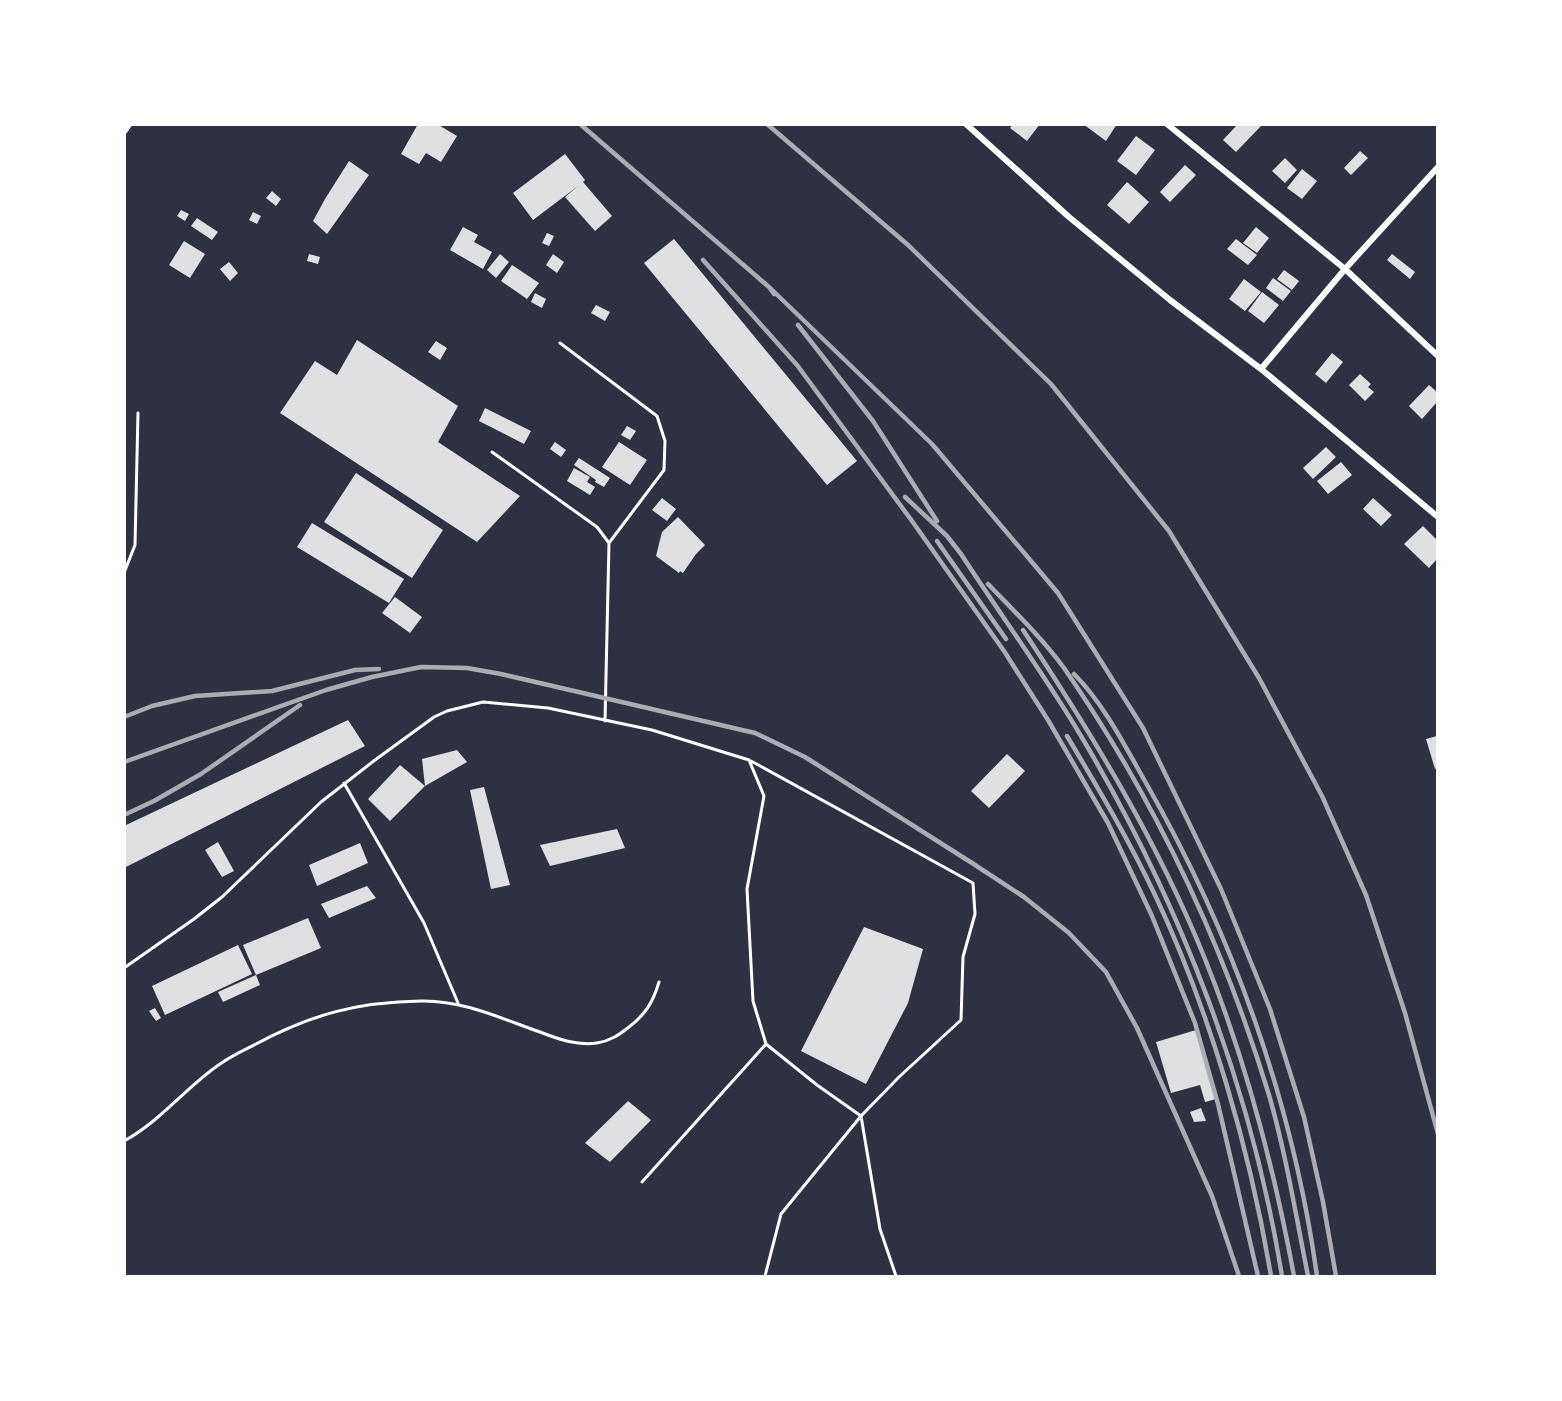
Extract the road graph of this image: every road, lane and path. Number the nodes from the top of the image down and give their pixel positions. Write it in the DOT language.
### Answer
graph roads {
  1 [pos="128,124"];
  2 [pos="966,124"];
  3 [pos="1167,124"];
  4 [pos="124,130"];
  5 [pos="1437,167"];
  6 [pos="1345,269"];
  7 [pos="560,343"];
  8 [pos="1437,354"];
  9 [pos="1261,369"];
  10 [pos="138,412"];
  11 [pos="492,452"];
  12 [pos="1437,517"];
  13 [pos="609,543"];
  14 [pos="124,573"];
  15 [pos="605,721"];
  16 [pos="749,760"];
  17 [pos="344,783"];
  18 [pos="124,968"];
  19 [pos="659,982"];
  20 [pos="458,1004"];
  21 [pos="765,1044"];
  22 [pos="861,1116"];
  23 [pos="124,1142"];
  24 [pos="642,1182"];
  25 [pos="765,1276"];
  26 [pos="897,1276"];
  1 -- 4 [label="street"];
  2 -- 9 [label="street"];
  3 -- 6 [label="street"];
  5 -- 6 [label="street"];
  6 -- 8 [label="street"];
  6 -- 9 [label="street"];
  7 -- 13 [label="lane"];
  9 -- 12 [label="street"];
  10 -- 14 [label="lane"];
  11 -- 13 [label="lane"];
  13 -- 15 [label="lane"];
  15 -- 16 [label="lane"];
  15 -- 17 [label="lane"];
  16 -- 21 [label="lane"];
  16 -- 22 [label="lane"];
  17 -- 18 [label="lane"];
  17 -- 20 [label="lane"];
  19 -- 20 [label="lane"];
  20 -- 23 [label="lane"];
  21 -- 22 [label="lane"];
  21 -- 24 [label="lane"];
  22 -- 25 [label="lane"];
  22 -- 26 [label="lane"];
}
